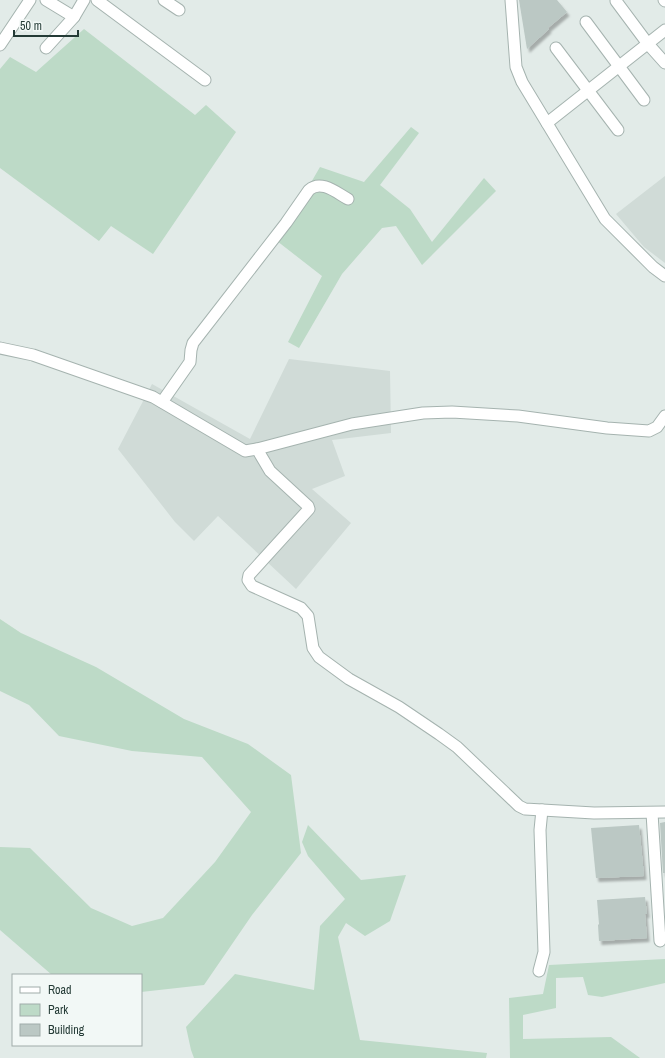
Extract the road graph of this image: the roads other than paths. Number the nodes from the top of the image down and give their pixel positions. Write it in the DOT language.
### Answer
graph roads {
  1 [pos="30,0"];
  2 [pos="46,0"];
  3 [pos="84,0"];
  4 [pos="97,0"];
  5 [pos="164,0"];
  6 [pos="511,0"];
  7 [pos="616,1"];
  8 [pos="179,10"];
  9 [pos="74,17"];
  10 [pos="586,22"];
  11 [pos="665,30"];
  12 [pos="648,44"];
  13 [pos="0,45"];
  14 [pos="46,48"];
  15 [pos="556,48"];
  16 [pos="665,63"];
  17 [pos="620,66"];
  18 [pos="205,80"];
  19 [pos="589,90"];
  20 [pos="644,100"];
  21 [pos="547,123"];
  22 [pos="618,130"];
  23 [pos="348,199"];
  24 [pos="665,276"];
  25 [pos="0,348"];
  26 [pos="162,402"];
  27 [pos="665,416"];
  28 [pos="257,449"];
  29 [pos="542,810"];
  30 [pos="665,812"];
  31 [pos="652,813"];
  32 [pos="660,872"];
  33 [pos="661,892"];
  34 [pos="660,941"];
  35 [pos="539,971"];
  1 -- 13 [label="street"];
  2 -- 9 [label="street"];
  3 -- 9 [label="street"];
  4 -- 18 [label="street"];
  5 -- 8 [label="street"];
  6 -- 21 [label="street"];
  7 -- 12 [label="street"];
  9 -- 14 [label="street"];
  10 -- 17 [label="street"];
  11 -- 12 [label="street"];
  12 -- 16 [label="street"];
  12 -- 17 [label="street"];
  15 -- 19 [label="street"];
  17 -- 19 [label="street"];
  17 -- 20 [label="street"];
  19 -- 21 [label="street"];
  19 -- 22 [label="street"];
  21 -- 24 [label="street"];
  23 -- 26 [label="street"];
  25 -- 26 [label="street"];
  26 -- 28 [label="street"];
  27 -- 28 [label="street"];
  28 -- 29 [label="street"];
  29 -- 31 [label="street"];
  29 -- 35 [label="street"];
  30 -- 31 [label="street"];
  31 -- 32 [label="street"];
  32 -- 33 [label="street"];
  33 -- 34 [label="street"];
}
